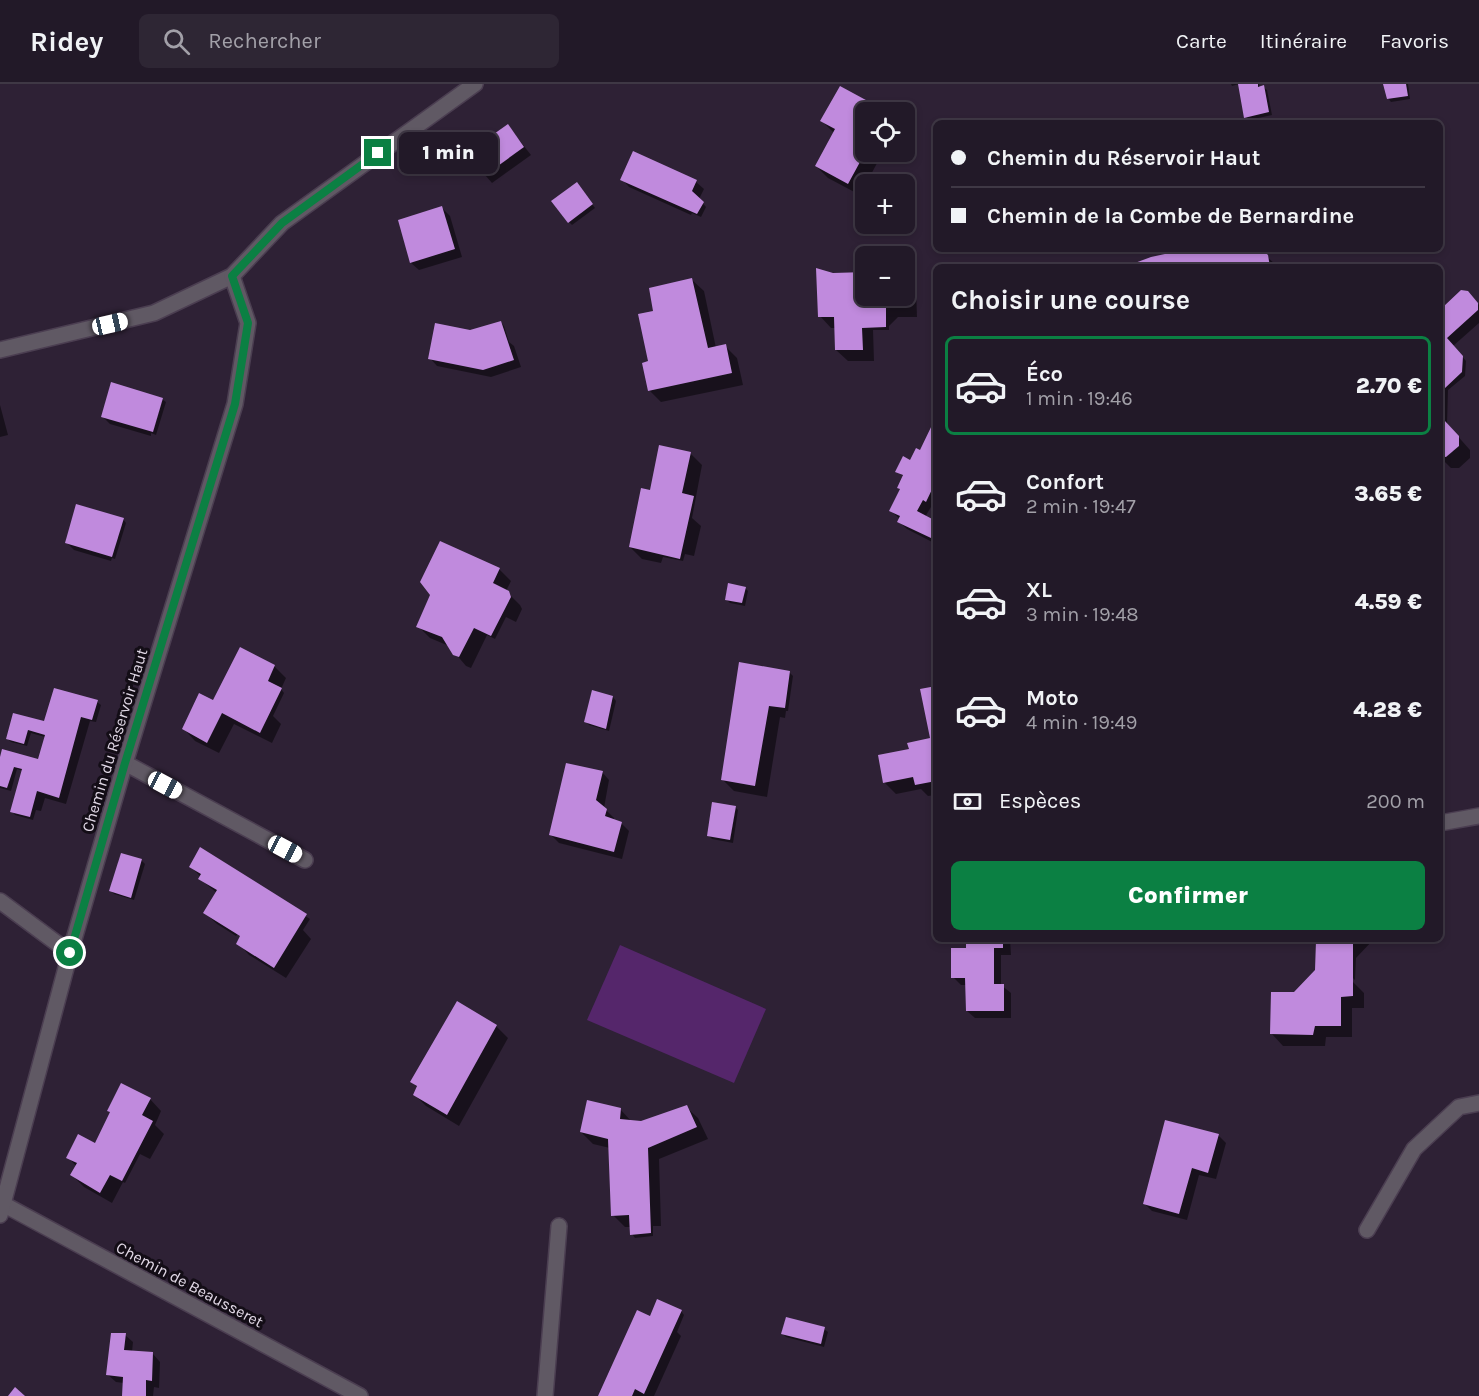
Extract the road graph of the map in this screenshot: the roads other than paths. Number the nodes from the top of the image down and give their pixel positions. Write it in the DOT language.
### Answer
graph roads {
  1 [pos="475,84"];
  2 [pos="232,276"];
  3 [pos="0,350"];
  4 [pos="125,763"];
  5 [pos="1479,816"];
  6 [pos="1443,822"];
  7 [pos="305,860"];
  8 [pos="0,901"];
  9 [pos="70,953"];
  10 [pos="1479,1103"];
  11 [pos="2,1210"];
  12 [pos="559,1226"];
  13 [pos="1367,1230"];
  14 [pos="360,1396"];
  15 [pos="545,1396"];
  1 -- 2 [label="street"];
  2 -- 3 [label="street"];
  2 -- 4 [label="street, Chemin du Réservoir Haut"];
  4 -- 7 [label="street"];
  4 -- 9 [label="street, Chemin du Réservoir Haut"];
  5 -- 6 [label="street"];
  8 -- 9 [label="street"];
  9 -- 11 [label="street, Chemin du Réservoir Haut"];
  10 -- 13 [label="street"];
  11 -- 14 [label="street, Chemin de Beausseret"];
  12 -- 15 [label="street"];
}
